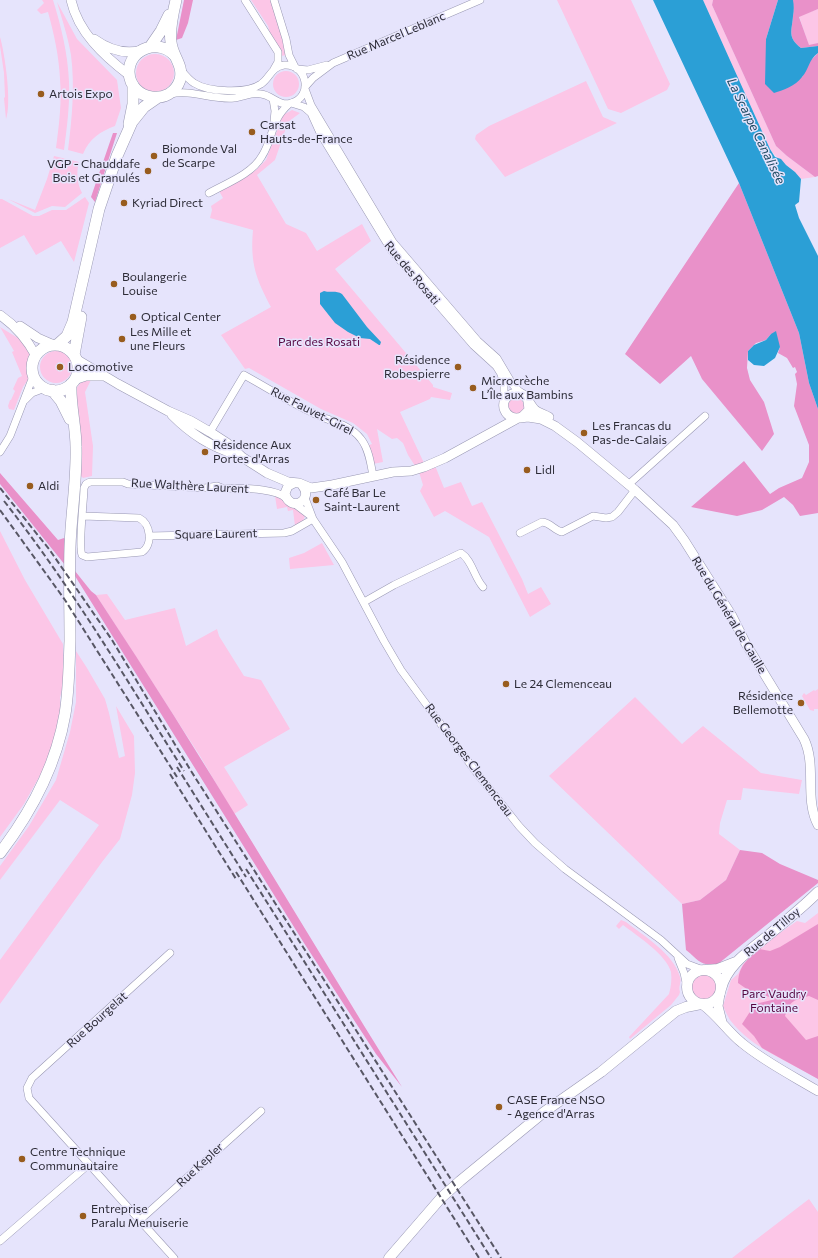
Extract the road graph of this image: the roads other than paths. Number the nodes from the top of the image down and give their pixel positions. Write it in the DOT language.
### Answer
graph roads {
  1 [pos="71,0"];
  2 [pos="245,0"];
  3 [pos="274,0"];
  4 [pos="480,0"];
  5 [pos="176,1"];
  6 [pos="86,33"];
  7 [pos="146,48"];
  8 [pos="175,56"];
  9 [pos="333,63"];
  10 [pos="296,68"];
  11 [pos="274,69"];
  12 [pos="181,70"];
  13 [pos="268,78"];
  14 [pos="131,80"];
  15 [pos="305,88"];
  16 [pos="161,97"];
  17 [pos="272,98"];
  18 [pos="290,104"];
  19 [pos="273,124"];
  20 [pos="128,130"];
  21 [pos="209,193"];
  22 [pos="84,278"];
  23 [pos="0,315"];
  24 [pos="9,321"];
  25 [pos="56,345"];
  26 [pos="36,356"];
  27 [pos="75,357"];
  28 [pos="34,374"];
  29 [pos="103,376"];
  30 [pos="72,382"];
  31 [pos="49,389"];
  32 [pos="525,397"];
  33 [pos="22,405"];
  34 [pos="504,405"];
  35 [pos="168,411"];
  36 [pos="705,416"];
  37 [pos="519,418"];
  38 [pos="75,431"];
  39 [pos="210,432"];
  40 [pos="490,433"];
  41 [pos="577,442"];
  42 [pos="0,452"];
  43 [pos="242,457"];
  44 [pos="267,473"];
  45 [pos="374,476"];
  46 [pos="298,484"];
  47 [pos="314,488"];
  48 [pos="632,488"];
  49 [pos="286,496"];
  50 [pos="305,497"];
  51 [pos="295,504"];
  52 [pos="83,516"];
  53 [pos="313,519"];
  54 [pos="520,533"];
  55 [pos="149,536"];
  56 [pos="483,587"];
  57 [pos="364,602"];
  58 [pos="818,825"];
  59 [pos="0,853"];
  60 [pos="818,892"];
  61 [pos="818,896"];
  62 [pos="806,903"];
  63 [pos="170,953"];
  64 [pos="677,956"];
  65 [pos="738,961"];
  66 [pos="704,970"];
  67 [pos="687,988"];
  68 [pos="721,992"];
  69 [pos="702,1005"];
  70 [pos="676,1011"];
  71 [pos="722,1024"];
  72 [pos="818,1091"];
  73 [pos="261,1111"];
  74 [pos="89,1164"];
  75 [pos="140,1220"];
  76 [pos="0,1241"];
  77 [pos="174,1258"];
  78 [pos="389,1258"];
  1 -- 6 [label="street"];
  2 -- 11 [label="street"];
  3 -- 10 [label="street"];
  4 -- 9 [label="street, Rue Marcel Leblanc"];
  5 -- 7 [label="main road"];
  5 -- 8 [label="main road"];
  6 -- 7 [label="street"];
  6 -- 14 [label="street"];
  7 -- 8 [label="main road"];
  7 -- 14 [label="main road"];
  8 -- 12 [label="main road"];
  9 -- 10 [label="street, Rue Marcel Leblanc"];
  9 -- 15 [label="street, Rue Marcel Leblanc"];
  10 -- 11 [label="street"];
  10 -- 15 [label="street"];
  11 -- 13 [label="street"];
  12 -- 13 [label="street"];
  12 -- 16 [label="main road"];
  13 -- 17 [label="street"];
  14 -- 16 [label="main road"];
  14 -- 20 [label="main road"];
  15 -- 18 [label="street"];
  15 -- 32 [label="street, Rue des Rosati"];
  16 -- 17 [label="street"];
  16 -- 20 [label="main road"];
  17 -- 18 [label="street"];
  17 -- 19 [label="street"];
  18 -- 19 [label="street"];
  18 -- 34 [label="street, Rue des Rosati"];
  19 -- 21 [label="street"];
  20 -- 22 [label="main road"];
  22 -- 25 [label="main road"];
  22 -- 27 [label="main road"];
  23 -- 24 [label="street"];
  24 -- 25 [label="street"];
  24 -- 26 [label="street"];
  25 -- 26 [label="main road"];
  25 -- 27 [label="main road"];
  26 -- 28 [label="main road"];
  27 -- 29 [label="street"];
  27 -- 30 [label="main road"];
  28 -- 31 [label="main road"];
  28 -- 33 [label="street"];
  29 -- 30 [label="street"];
  29 -- 35 [label="street"];
  30 -- 31 [label="main road"];
  30 -- 38 [label="main road"];
  31 -- 33 [label="street"];
  31 -- 38 [label="main road"];
  32 -- 34 [label="street"];
  32 -- 37 [label="street"];
  32 -- 41 [label="street, Rue du Général de Gaulle"];
  33 -- 42 [label="street"];
  34 -- 37 [label="street"];
  34 -- 40 [label="street"];
  35 -- 39 [label="street"];
  35 -- 43 [label="street"];
  36 -- 48 [label="street"];
  37 -- 40 [label="street"];
  37 -- 41 [label="street, Rue du Général de Gaulle"];
  38 -- 59 [label="main road"];
  39 -- 43 [label="street"];
  39 -- 45 [label="street, Rue Fauvet-Girel"];
  40 -- 45 [label="street"];
  41 -- 48 [label="street, Rue du Général de Gaulle"];
  43 -- 44 [label="street"];
  44 -- 46 [label="street"];
  44 -- 49 [label="street"];
  45 -- 47 [label="street"];
  46 -- 47 [label="street"];
  46 -- 49 [label="street"];
  46 -- 50 [label="street"];
  47 -- 50 [label="street"];
  48 -- 54 [label="street"];
  48 -- 58 [label="street, Rue du Général de Gaulle"];
  49 -- 51 [label="street"];
  49 -- 52 [label="street, Rue Walthère Laurent"];
  50 -- 51 [label="street"];
  50 -- 53 [label="street"];
  51 -- 53 [label="street"];
  52 -- 55 [label="street"];
  52 -- 55 [label="street"];
  53 -- 55 [label="street, Square Laurent"];
  53 -- 57 [label="street, Rue Georges Clemenceau"];
  56 -- 57 [label="street"];
  57 -- 64 [label="street, Rue Georges Clemenceau"];
  60 -- 62 [label="main road, Rue de Tilloy"];
  61 -- 62 [label="main road, Rue de Tilloy"];
  62 -- 65 [label="main road, Rue de Tilloy"];
  63 -- 74 [label="street, Rue Bourgelat"];
  64 -- 66 [label="street"];
  64 -- 67 [label="street"];
  65 -- 66 [label="main road, Rue de Tilloy"];
  65 -- 68 [label="main road, Rue de Tilloy"];
  66 -- 67 [label="main road"];
  66 -- 68 [label="main road"];
  67 -- 69 [label="main road"];
  67 -- 70 [label="main road"];
  68 -- 69 [label="main road"];
  68 -- 71 [label="street"];
  69 -- 70 [label="main road"];
  69 -- 71 [label="street"];
  70 -- 78 [label="main road"];
  71 -- 72 [label="street"];
  73 -- 75 [label="street, Rue Kepler"];
  74 -- 75 [label="street"];
  74 -- 76 [label="street"];
  75 -- 77 [label="street"];
}
